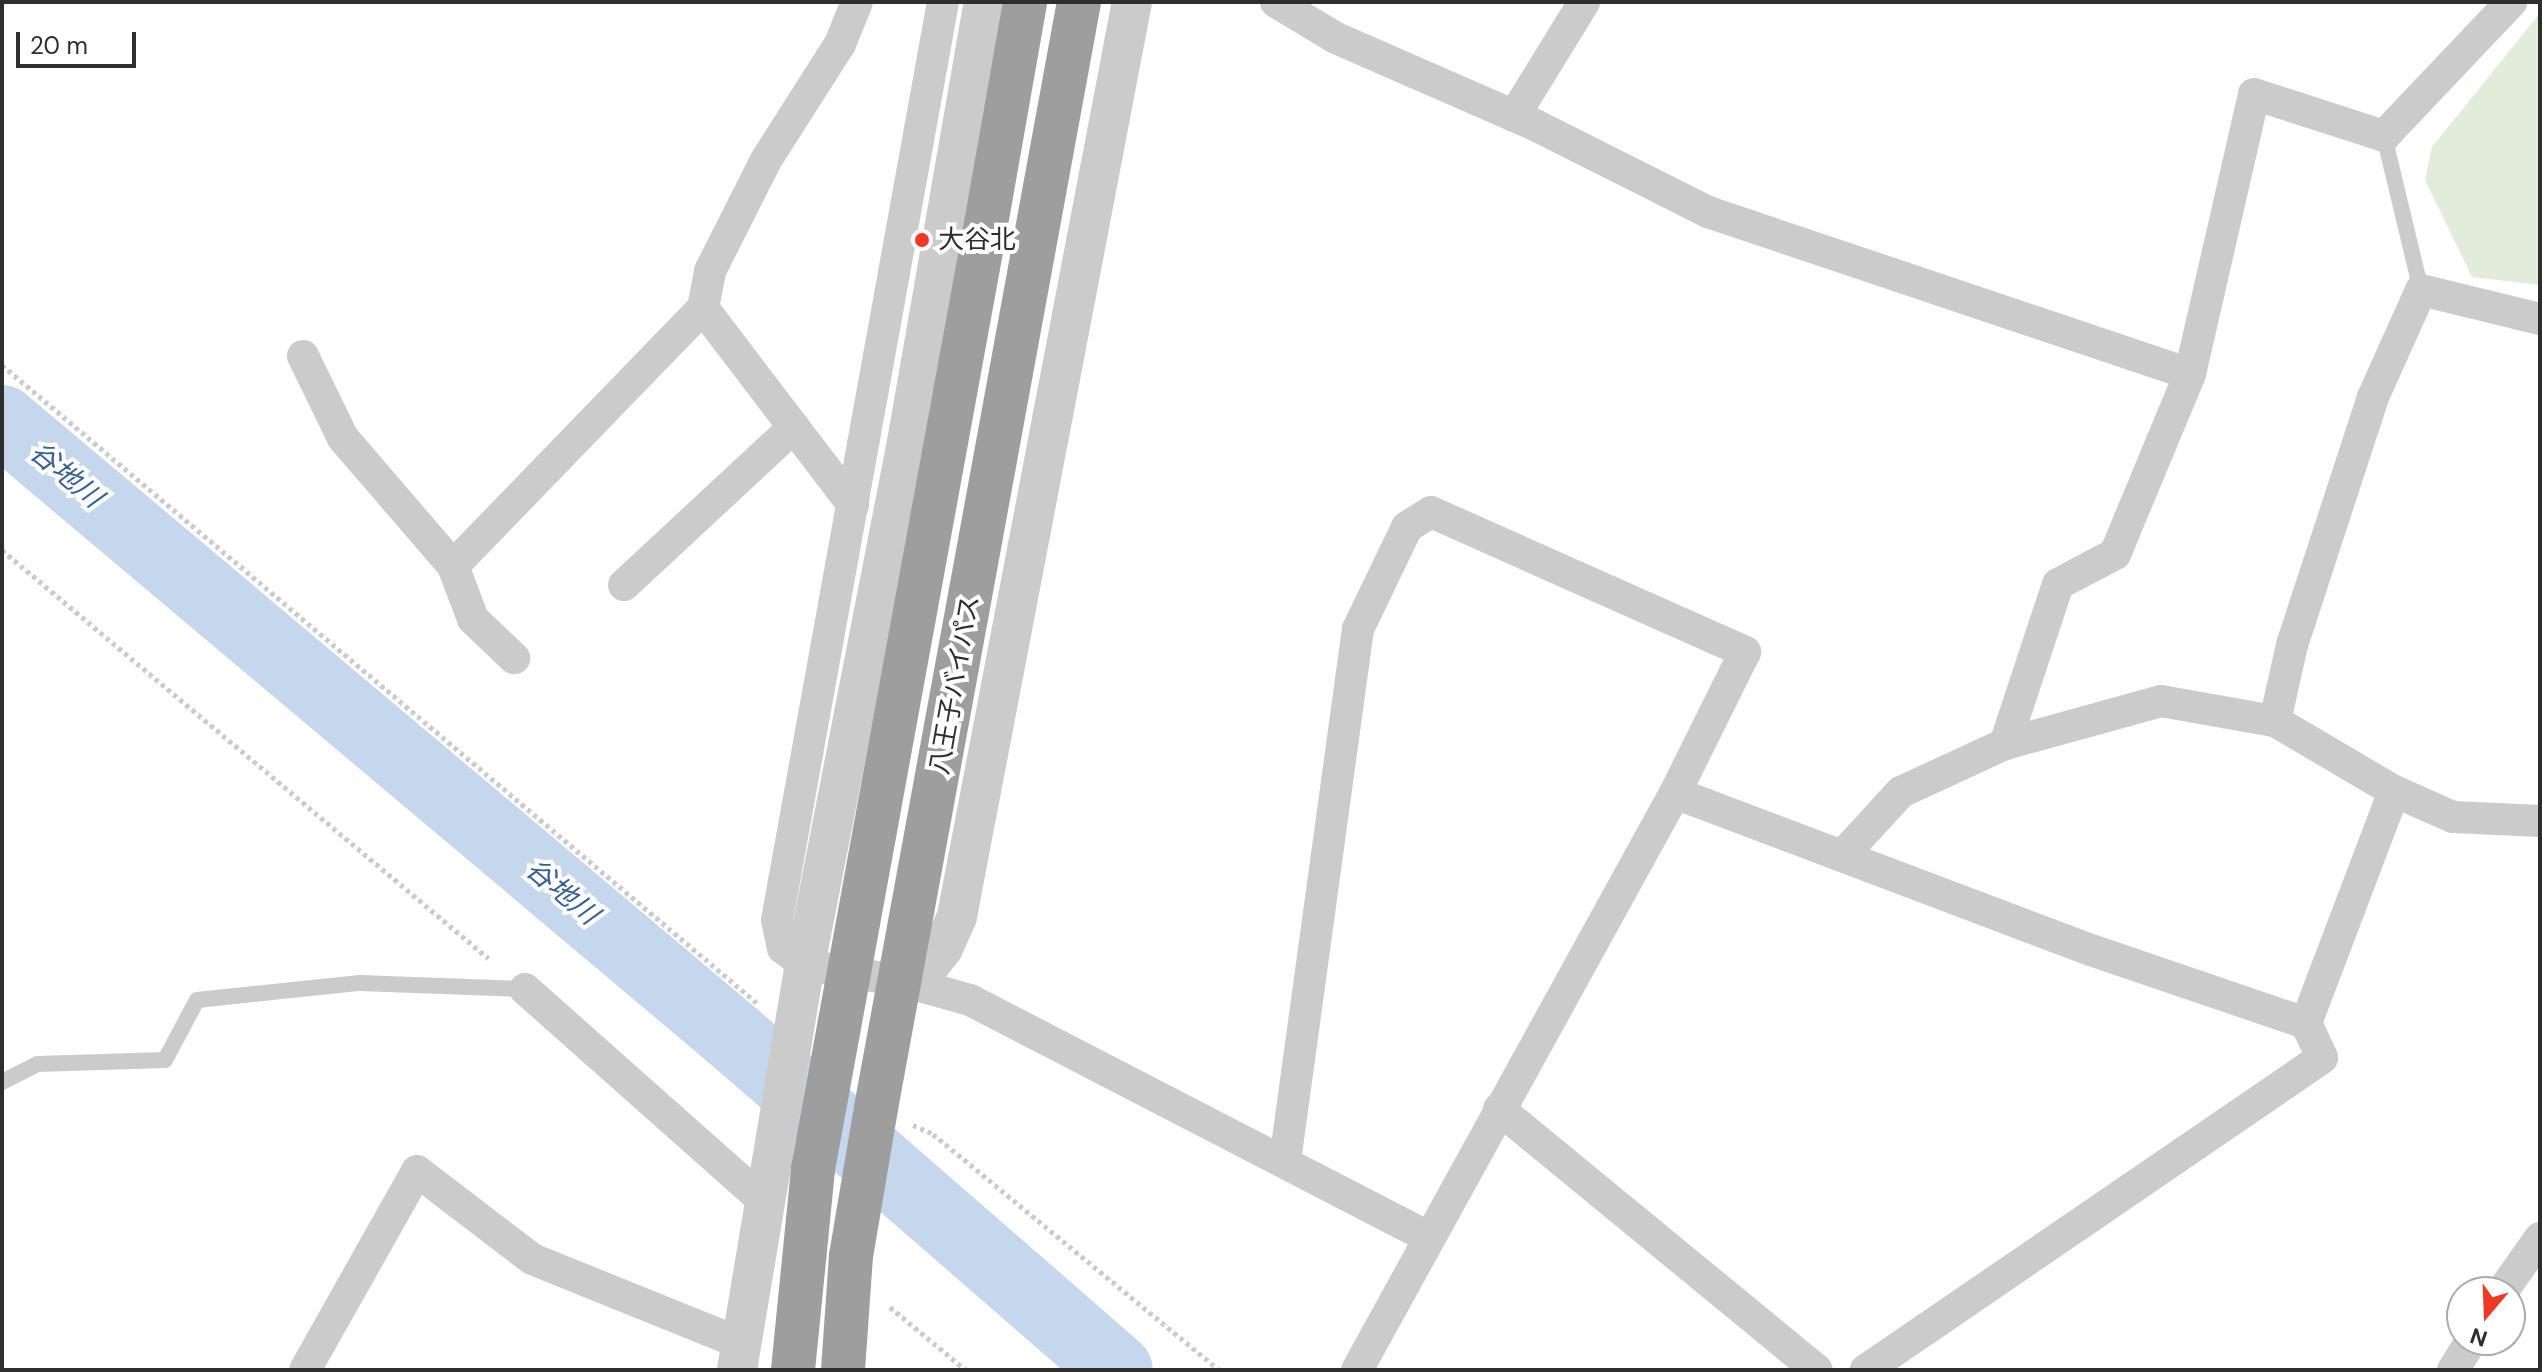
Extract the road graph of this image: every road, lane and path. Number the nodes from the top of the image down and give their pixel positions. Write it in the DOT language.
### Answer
graph roads {
  1 [pos="857,2"];
  2 [pos="943,2"];
  3 [pos="984,2"];
  4 [pos="1025,2"];
  5 [pos="1079,2"];
  6 [pos="1132,2"];
  7 [pos="1276,2"];
  8 [pos="1584,2"];
  9 [pos="2511,2"];
  10 [pos="1514,116"];
  11 [pos="2384,136"];
  12 [pos="2421,290"];
  13 [pos="703,308"];
  14 [pos="2540,319"];
  15 [pos="303,356"];
  16 [pos="2,365"];
  17 [pos="2190,374"];
  18 [pos="794,427"];
  19 [pos="853,505"];
  20 [pos="2,550"];
  21 [pos="453,566"];
  22 [pos="624,585"];
  23 [pos="514,658"];
  24 [pos="2275,721"];
  25 [pos="2005,744"];
  26 [pos="2394,791"];
  27 [pos="1675,793"];
  28 [pos="2540,821"];
  29 [pos="1843,855"];
  30 [pos="805,965"];
  31 [pos="902,981"];
  32 [pos="525,989"];
  33 [pos="2306,1023"];
  34 [pos="794,1028"];
  35 [pos="2,1082"];
  36 [pos="876,1108"];
  37 [pos="1499,1109"];
  38 [pos="1285,1161"];
  39 [pos="766,1195"];
  40 [pos="1426,1236"];
  41 [pos="2540,1238"];
  42 [pos="850,1267"];
  43 [pos="2513,1276"];
  44 [pos="843,1325"];
  45 [pos="740,1357"];
  46 [pos="305,1370"];
  47 [pos="793,1370"];
  48 [pos="818,1370"];
  49 [pos="843,1370"];
  50 [pos="966,1370"];
  51 [pos="1219,1370"];
  52 [pos="1357,1370"];
  53 [pos="1817,1370"];
  54 [pos="1866,1370"];
  1 -- 13 [label="street"];
  2 -- 19 [label="street"];
  3 -- 30 [label="street"];
  4 -- 47 [label="highway, 八王子バイパス, bridge"];
  5 -- 31 [label="highway, 八王子バイパス"];
  6 -- 31 [label="street"];
  7 -- 10 [label="street"];
  8 -- 10 [label="street"];
  9 -- 11 [label="street"];
  10 -- 17 [label="street"];
  11 -- 12 [label="lane"];
  11 -- 17 [label="street"];
  12 -- 14 [label="street"];
  12 -- 24 [label="street"];
  13 -- 18 [label="street"];
  13 -- 21 [label="street"];
  15 -- 21 [label="street"];
  16 -- 34 [label="path"];
  17 -- 25 [label="street"];
  18 -- 19 [label="street"];
  18 -- 22 [label="street"];
  19 -- 30 [label="street"];
  20 -- 32 [label="path"];
  21 -- 23 [label="street"];
  24 -- 25 [label="street"];
  24 -- 26 [label="street"];
  25 -- 29 [label="street"];
  26 -- 28 [label="street"];
  26 -- 33 [label="street"];
  27 -- 29 [label="street"];
  27 -- 37 [label="street"];
  27 -- 38 [label="street"];
  29 -- 33 [label="street"];
  30 -- 31 [label="street"];
  30 -- 34 [label="street"];
  31 -- 36 [label="highway, 八王子バイパス"];
  31 -- 38 [label="street"];
  32 -- 35 [label="lane"];
  32 -- 39 [label="street"];
  33 -- 54 [label="street"];
  34 -- 39 [label="street"];
  36 -- 42 [label="highway, 八王子バイパス"];
  36 -- 51 [label="path"];
  37 -- 40 [label="street"];
  37 -- 53 [label="street"];
  38 -- 40 [label="street"];
  39 -- 45 [label="street"];
  40 -- 52 [label="street"];
  41 -- 43 [label="street"];
  42 -- 44 [label="highway, 八王子バイパス"];
  42 -- 50 [label="path"];
  44 -- 48 [label="street"];
  44 -- 49 [label="highway, 八王子バイパス"];
  45 -- 46 [label="street"];
}
